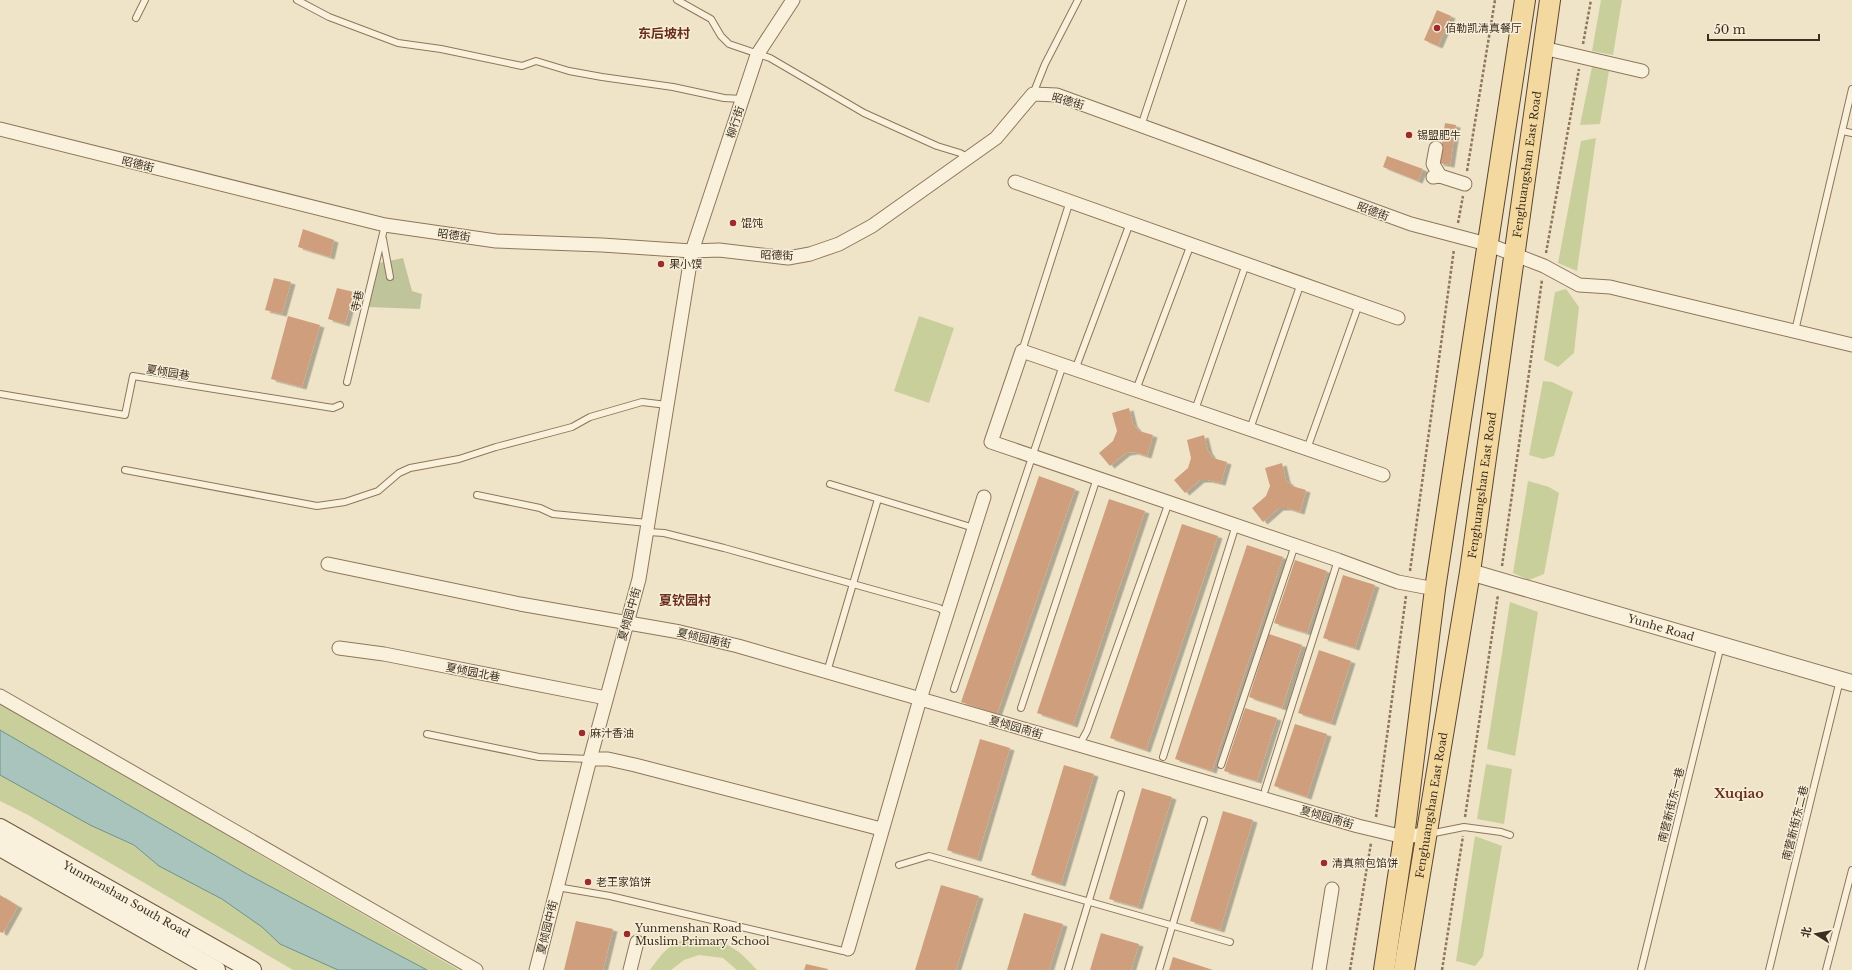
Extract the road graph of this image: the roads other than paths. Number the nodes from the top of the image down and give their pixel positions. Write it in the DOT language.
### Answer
graph roads {
  1 [pos="145,0"];
  2 [pos="297,0"];
  3 [pos="677,0"];
  4 [pos="793,0"];
  5 [pos="1078,0"];
  6 [pos="1183,0"];
  7 [pos="1525,0"];
  8 [pos="1550,0"];
  9 [pos="136,18"];
  10 [pos="1543,48"];
  11 [pos="757,55"];
  12 [pos="1642,71"];
  13 [pos="1852,89"];
  14 [pos="1033,94"];
  15 [pos="742,99"];
  16 [pos="1141,126"];
  17 [pos="0,129"];
  18 [pos="1842,131"];
  19 [pos="1852,133"];
  20 [pos="1436,148"];
  21 [pos="968,158"];
  22 [pos="1015,182"];
  23 [pos="1465,184"];
  24 [pos="1070,201"];
  25 [pos="1130,223"];
  26 [pos="384,231"];
  27 [pos="1191,244"];
  28 [pos="1486,244"];
  29 [pos="692,252"];
  30 [pos="1514,254"];
  31 [pos="1246,264"];
  32 [pos="390,276"];
  33 [pos="1301,283"];
  34 [pos="1359,304"];
  35 [pos="1398,318"];
  36 [pos="1796,331"];
  37 [pos="1852,345"];
  38 [pos="1022,351"];
  39 [pos="1069,368"];
  40 [pos="347,382"];
  41 [pos="1136,390"];
  42 [pos="0,394"];
  43 [pos="340,405"];
  44 [pos="667,406"];
  45 [pos="1195,410"];
  46 [pos="1250,429"];
  47 [pos="1308,449"];
  48 [pos="1032,456"];
  49 [pos="125,470"];
  50 [pos="1383,475"];
  51 [pos="1097,478"];
  52 [pos="830,484"];
  53 [pos="477,494"];
  54 [pos="984,497"];
  55 [pos="878,499"];
  56 [pos="1169,502"];
  57 [pos="1236,525"];
  58 [pos="648,527"];
  59 [pos="974,528"];
  60 [pos="1295,545"];
  61 [pos="1338,560"];
  62 [pos="328,564"];
  63 [pos="1470,572"];
  64 [pos="853,584"];
  65 [pos="1435,588"];
  66 [pos="947,613"];
  67 [pos="626,623"];
  68 [pos="1721,645"];
  69 [pos="339,648"];
  70 [pos="827,672"];
  71 [pos="1846,682"];
  72 [pos="954,688"];
  73 [pos="0,696"];
  74 [pos="606,698"];
  75 [pos="920,699"];
  76 [pos="1021,708"];
  77 [pos="427,734"];
  78 [pos="1082,740"];
  79 [pos="1163,756"];
  80 [pos="590,759"];
  81 [pos="1221,765"];
  82 [pos="1265,790"];
  83 [pos="1121,794"];
  84 [pos="1204,820"];
  85 [pos="0,828"];
  86 [pos="881,829"];
  87 [pos="1426,834"];
  88 [pos="1510,835"];
  89 [pos="1404,837"];
  90 [pos="2,853"];
  91 [pos="899,865"];
  92 [pos="1852,870"];
  93 [pos="557,887"];
  94 [pos="1332,889"];
  95 [pos="1089,902"];
  96 [pos="1172,927"];
  97 [pos="637,942"];
  98 [pos="1230,942"];
  99 [pos="848,949"];
  100 [pos="216,970"];
  101 [pos="252,970"];
  102 [pos="476,970"];
  103 [pos="536,970"];
  104 [pos="630,970"];
  105 [pos="1068,970"];
  106 [pos="1159,970"];
  107 [pos="1319,970"];
  108 [pos="1384,970"];
  109 [pos="1404,970"];
  110 [pos="1641,970"];
  111 [pos="1768,970"];
  112 [pos="1826,970"];
  1 -- 9 [label="lane"];
  2 -- 15 [label="lane"];
  3 -- 11 [label="lane"];
  4 -- 11 [label="street, 柳行街"];
  5 -- 14 [label="lane"];
  6 -- 16 [label="lane"];
  7 -- 28 [label="main road, Fenghuangshan East Road"];
  8 -- 10 [label="main road, Fenghuangshan East Road"];
  10 -- 12 [label="street"];
  10 -- 30 [label="main road, Fenghuangshan East Road"];
  11 -- 15 [label="street, 柳行街"];
  11 -- 21 [label="lane"];
  13 -- 18 [label="lane"];
  14 -- 16 [label="street, 昭德街"];
  14 -- 21 [label="street, 昭德街"];
  15 -- 29 [label="street, 柳行街"];
  16 -- 28 [label="street, 昭德街"];
  17 -- 26 [label="street, 昭德街"];
  18 -- 19 [label="lane"];
  18 -- 36 [label="lane"];
  20 -- 23 [label="street"];
  21 -- 29 [label="street, 昭德街"];
  22 -- 24 [label="street"];
  24 -- 25 [label="street"];
  24 -- 38 [label="lane"];
  25 -- 27 [label="street"];
  25 -- 39 [label="lane"];
  26 -- 29 [label="street, 昭德街"];
  26 -- 32 [label="lane"];
  26 -- 40 [label="lane, 寺巷"];
  27 -- 31 [label="street"];
  27 -- 41 [label="lane"];
  28 -- 30 [label="street, 昭德街"];
  28 -- 65 [label="main road, Fenghuangshan East Road"];
  29 -- 44 [label="street, 夏倾园中街"];
  30 -- 36 [label="street, 昭德街"];
  30 -- 63 [label="main road, Fenghuangshan East Road"];
  31 -- 33 [label="street"];
  31 -- 45 [label="lane"];
  33 -- 34 [label="street"];
  33 -- 46 [label="lane"];
  34 -- 35 [label="street"];
  34 -- 47 [label="lane"];
  36 -- 37 [label="street, 昭德街"];
  38 -- 39 [label="street"];
  38 -- 48 [label="street"];
  39 -- 41 [label="street"];
  39 -- 48 [label="lane"];
  41 -- 45 [label="street"];
  42 -- 43 [label="lane, 夏倾园巷"];
  44 -- 49 [label="lane"];
  44 -- 58 [label="street, 夏倾园中街"];
  45 -- 46 [label="street"];
  46 -- 47 [label="street"];
  47 -- 50 [label="street"];
  48 -- 51 [label="street"];
  48 -- 72 [label="lane"];
  51 -- 56 [label="street"];
  51 -- 76 [label="lane"];
  52 -- 55 [label="lane"];
  53 -- 58 [label="lane"];
  54 -- 59 [label="street"];
  55 -- 59 [label="lane"];
  55 -- 64 [label="lane"];
  56 -- 57 [label="street"];
  56 -- 78 [label="lane"];
  57 -- 60 [label="street"];
  57 -- 79 [label="lane"];
  58 -- 64 [label="lane"];
  58 -- 67 [label="street, 夏倾园中街"];
  59 -- 66 [label="street"];
  60 -- 61 [label="street"];
  60 -- 81 [label="lane"];
  61 -- 65 [label="street"];
  61 -- 82 [label="lane"];
  62 -- 67 [label="street, 夏倾园南街"];
  63 -- 68 [label="street, Yunhe Road"];
  63 -- 87 [label="main road, Fenghuangshan East Road"];
  64 -- 66 [label="lane"];
  64 -- 70 [label="lane"];
  65 -- 89 [label="main road, Fenghuangshan East Road"];
  66 -- 75 [label="street"];
  67 -- 70 [label="street, 夏倾园南街"];
  67 -- 74 [label="street, 夏倾园中街"];
  68 -- 71 [label="street, Yunhe Road"];
  68 -- 110 [label="lane, 南营新街东一巷"];
  69 -- 74 [label="street, 夏倾园北巷"];
  70 -- 75 [label="street, 夏倾园南街"];
  71 -- 111 [label="lane, 南营新街东二巷"];
  73 -- 102 [label="street"];
  74 -- 80 [label="street, 夏倾园中街"];
  75 -- 86 [label="street"];
  75 -- 89 [label="street, 夏倾园南街"];
  77 -- 80 [label="lane"];
  80 -- 86 [label="street"];
  80 -- 93 [label="street, 夏倾园中街"];
  83 -- 95 [label="lane"];
  84 -- 96 [label="lane"];
  85 -- 101 [label="main road, Yunmenshan South Road"];
  86 -- 99 [label="street"];
  87 -- 88 [label="lane"];
  87 -- 89 [label="street"];
  87 -- 109 [label="main road, Fenghuangshan East Road"];
  89 -- 108 [label="main road, Fenghuangshan East Road"];
  90 -- 100 [label="main road, Yunmenshan South Road"];
  91 -- 95 [label="lane"];
  92 -- 112 [label="lane"];
  93 -- 99 [label="lane"];
  93 -- 103 [label="street, 夏倾园中街"];
  94 -- 107 [label="street"];
  95 -- 96 [label="lane"];
  95 -- 105 [label="lane"];
  96 -- 98 [label="lane"];
  96 -- 106 [label="lane"];
  97 -- 104 [label="street"];
}
